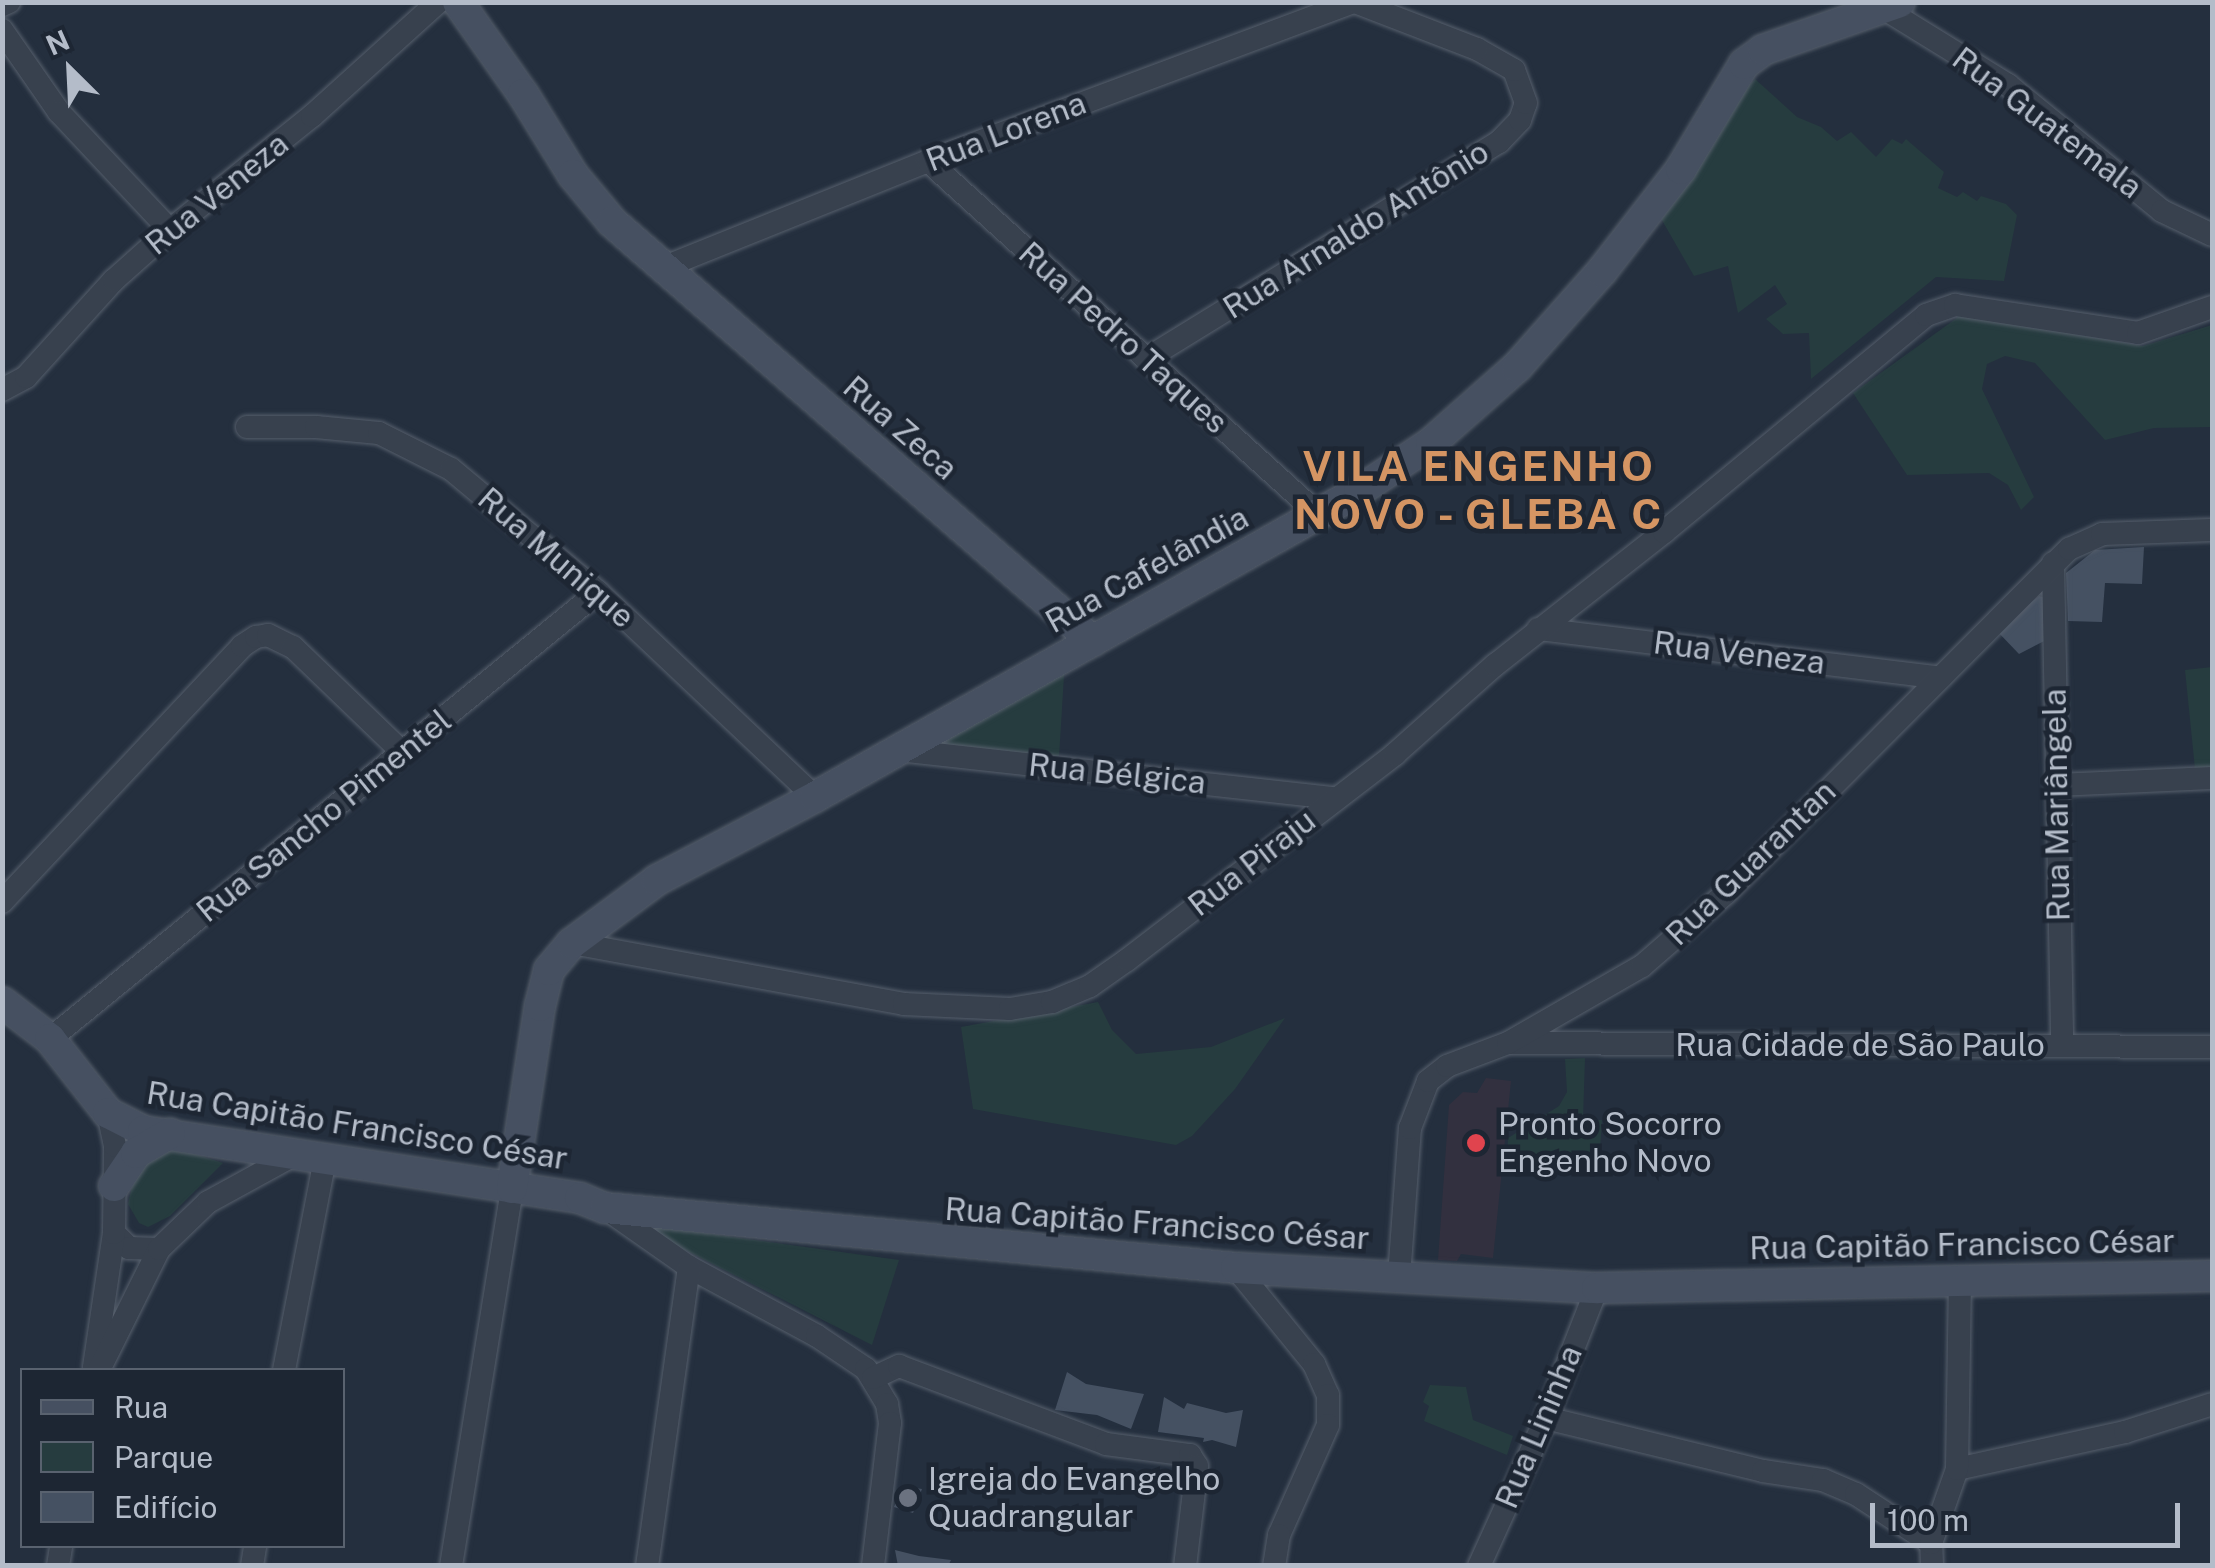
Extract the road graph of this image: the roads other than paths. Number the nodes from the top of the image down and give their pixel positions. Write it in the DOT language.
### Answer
graph roads {
  1 [pos="438,2"];
  2 [pos="458,2"];
  3 [pos="1354,2"];
  4 [pos="1891,5"];
  5 [pos="2,30"];
  6 [pos="928,162"];
  7 [pos="170,230"];
  8 [pos="2212,235"];
  9 [pos="662,268"];
  10 [pos="2212,307"];
  11 [pos="1146,359"];
  12 [pos="2,390"];
  13 [pos="247,428"];
  14 [pos="1318,514"];
  15 [pos="2212,530"];
  16 [pos="2052,563"];
  17 [pos="598,592"];
  18 [pos="1538,629"];
  19 [pos="1093,640"];
  20 [pos="1940,678"];
  21 [pos="898,750"];
  22 [pos="402,752"];
  23 [pos="2212,778"];
  24 [pos="2057,785"];
  25 [pos="815,796"];
  26 [pos="1336,798"];
  27 [pos="2,902"];
  28 [pos="572,943"];
  29 [pos="2,1002"];
  30 [pos="50,1039"];
  31 [pos="1508,1043"];
  32 [pos="2062,1046"];
  33 [pos="2212,1047"];
  34 [pos="108,1113"];
  35 [pos="170,1132"];
  36 [pos="294,1154"];
  37 [pos="325,1159"];
  38 [pos="514,1174"];
  39 [pos="114,1186"];
  40 [pos="605,1208"];
  41 [pos="114,1233"];
  42 [pos="159,1248"];
  43 [pos="689,1267"];
  44 [pos="1236,1268"];
  45 [pos="2212,1276"];
  46 [pos="1399,1277"];
  47 [pos="1960,1281"];
  48 [pos="1597,1288"];
  49 [pos="96,1368"];
  50 [pos="97,1368"];
  51 [pos="284,1368"];
  52 [pos="873,1378"];
  53 [pos="2212,1404"];
  54 [pos="1546,1418"];
  55 [pos="1957,1469"];
  56 [pos="1931,1554"];
  57 [pos="451,1566"];
  58 [pos="646,1566"];
  59 [pos="873,1566"];
  60 [pos="1185,1566"];
  61 [pos="1274,1566"];
  62 [pos="1479,1566"];
  1 -- 7 [label="street, Rua Veneza"];
  2 -- 9 [label="street, Rua Zeca"];
  3 -- 6 [label="street, Rua Lorena"];
  3 -- 11 [label="street, Rua Arnaldo Antônio"];
  4 -- 8 [label="street, Rua Guatemala"];
  4 -- 14 [label="street, Rua Cafelândia"];
  5 -- 7 [label="street"];
  6 -- 9 [label="street, Rua Lorena"];
  6 -- 11 [label="street, Rua Pedro Taques"];
  7 -- 12 [label="street, Rua Veneza"];
  9 -- 19 [label="street, Rua Zeca"];
  10 -- 18 [label="street, Rua Piraju"];
  11 -- 14 [label="street, Rua Pedro Taques"];
  13 -- 17 [label="street, Rua Munique"];
  14 -- 19 [label="street, Rua Cafelândia"];
  15 -- 16 [label="street, Rua Guarantan"];
  16 -- 20 [label="street, Rua Guarantan"];
  16 -- 24 [label="street, Rua Mariângela"];
  17 -- 22 [label="street, Rua Sancho Pimentel"];
  17 -- 25 [label="street, Rua Munique"];
  18 -- 20 [label="street, Rua Veneza"];
  18 -- 26 [label="street, Rua Piraju"];
  19 -- 21 [label="street, Rua Cafelândia"];
  20 -- 31 [label="street, Rua Guarantan"];
  21 -- 25 [label="street, Rua Cafelândia"];
  21 -- 26 [label="street, Rua Bélgica"];
  22 -- 27 [label="street"];
  22 -- 30 [label="street, Rua Sancho Pimentel"];
  23 -- 24 [label="street"];
  24 -- 32 [label="street, Rua Mariângela"];
  25 -- 28 [label="street, Rua Cafelândia"];
  26 -- 28 [label="street, Rua Piraju"];
  28 -- 38 [label="street, Rua Cafelândia"];
  29 -- 30 [label="street"];
  30 -- 34 [label="street"];
  31 -- 32 [label="street, Rua Cidade de São Paulo"];
  31 -- 46 [label="street, Rua Guarantan"];
  32 -- 33 [label="street, Rua Cidade de São Paulo"];
  34 -- 35 [label="street, Rua Capitão Francisco César"];
  34 -- 39 [label="street"];
  35 -- 36 [label="street, Rua Capitão Francisco César"];
  35 -- 39 [label="street"];
  36 -- 37 [label="street, Rua Capitão Francisco César"];
  36 -- 42 [label="street"];
  37 -- 38 [label="street, Rua Capitão Francisco César"];
  37 -- 51 [label="street"];
  38 -- 40 [label="street, Rua Capitão Francisco César"];
  38 -- 57 [label="street"];
  39 -- 41 [label="street"];
  40 -- 43 [label="street"];
  40 -- 44 [label="street, Rua Capitão Francisco César"];
  41 -- 42 [label="street"];
  41 -- 49 [label="street"];
  42 -- 50 [label="street"];
  43 -- 52 [label="street"];
  43 -- 58 [label="street"];
  44 -- 46 [label="street, Rua Capitão Francisco César"];
  44 -- 61 [label="street"];
  45 -- 47 [label="street, Rua Capitão Francisco César"];
  46 -- 48 [label="street, Rua Capitão Francisco César"];
  47 -- 48 [label="street, Rua Capitão Francisco César"];
  47 -- 55 [label="street"];
  48 -- 54 [label="street, Rua Lininha"];
  52 -- 59 [label="street"];
  52 -- 60 [label="street"];
  53 -- 55 [label="street"];
  54 -- 56 [label="street"];
  54 -- 62 [label="street, Rua Lininha"];
  55 -- 56 [label="street"];
}
